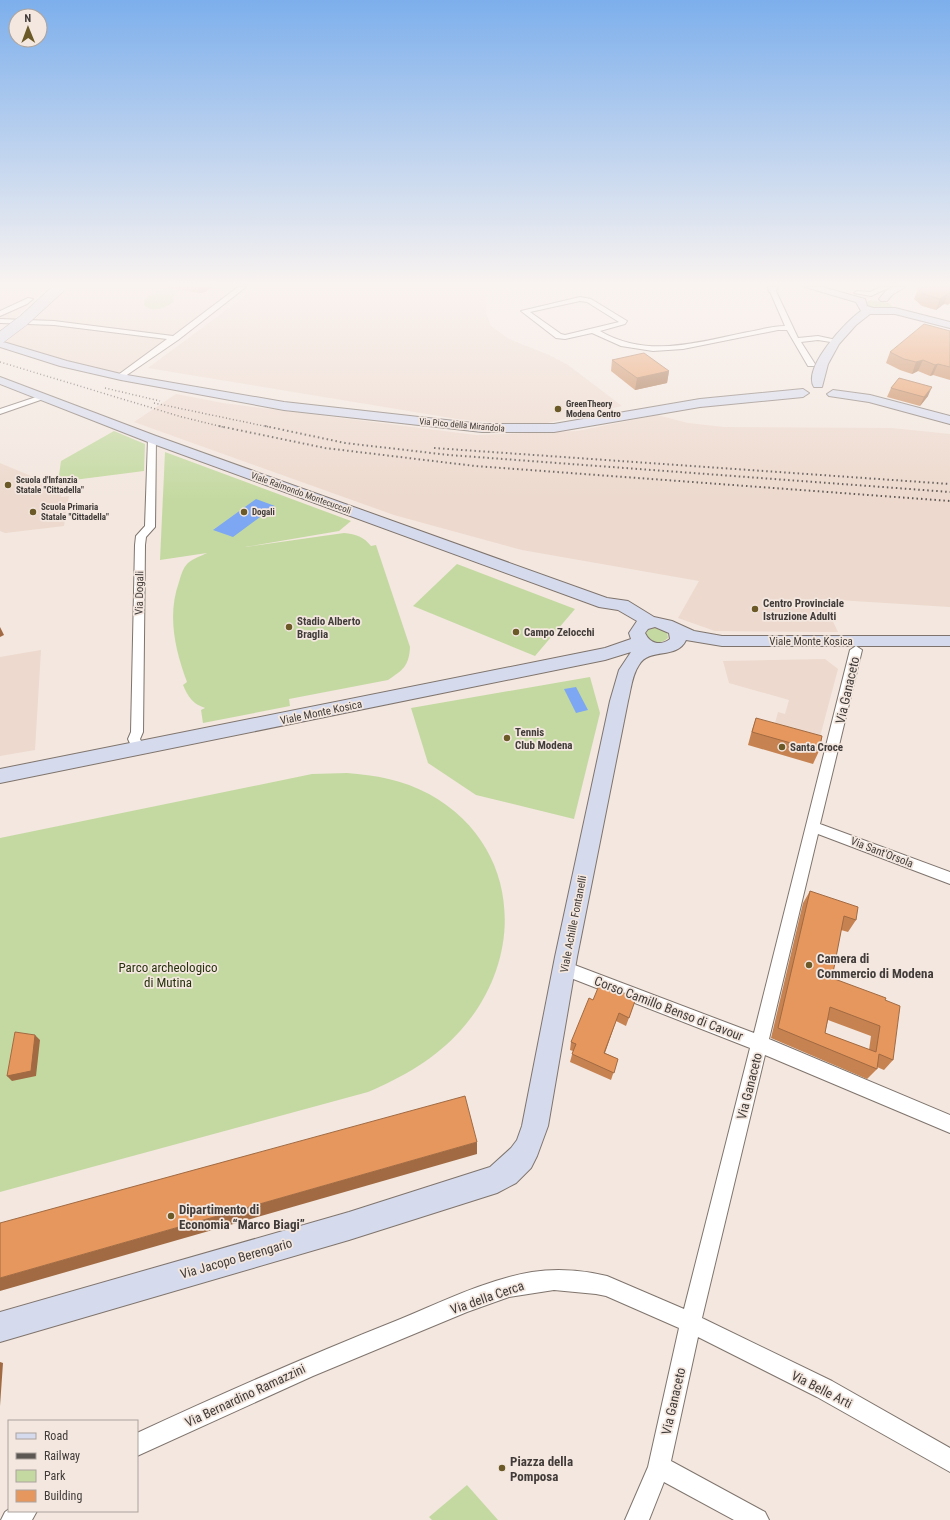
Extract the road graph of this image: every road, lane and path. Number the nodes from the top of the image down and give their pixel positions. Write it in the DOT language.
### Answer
graph roads {
  1 [pos="45,358"];
  2 [pos="147,358"];
  3 [pos="807,358"];
  4 [pos="825,358"];
  5 [pos="811,364"];
  6 [pos="121,377"];
  7 [pos="0,380"];
  8 [pos="818,385"];
  9 [pos="818,396"];
  10 [pos="45,397"];
  11 [pos="0,412"];
  12 [pos="950,420"];
  13 [pos="152,439"];
  14 [pos="674,628"];
  15 [pos="646,635"];
  16 [pos="950,641"];
  17 [pos="675,644"];
  18 [pos="623,649"];
  19 [pos="856,650"];
  20 [pos="950,650"];
  21 [pos="618,701"];
  22 [pos="139,749"];
  23 [pos="0,776"];
  24 [pos="814,827"];
  25 [pos="950,878"];
  26 [pos="564,968"];
  27 [pos="760,1044"];
  28 [pos="950,1124"];
  29 [pos="528,1147"];
  30 [pos="691,1322"];
  31 [pos="0,1327"];
  32 [pos="355,1348"];
  33 [pos="138,1445"];
  34 [pos="950,1460"];
  35 [pos="659,1467"];
  36 [pos="23,1512"];
  37 [pos="754,1519"];
  38 [pos="13,1520"];
  39 [pos="637,1520"];
  1 -- 6 [label="street, Via Pico della Mirandola"];
  2 -- 6 [label="street"];
  3 -- 5 [label="street"];
  4 -- 8 [label="street"];
  6 -- 9 [label="street, Via Pico della Mirandola"];
  7 -- 10 [label="street, Viale Raimondo Montecuccoli"];
  8 -- 9 [label="street"];
  8 -- 9 [label="street"];
  9 -- 12 [label="street"];
  10 -- 11 [label="street"];
  10 -- 13 [label="street, Viale Raimondo Montecuccoli"];
  13 -- 15 [label="street, Viale Raimondo Montecuccoli"];
  13 -- 22 [label="street, Via Dogali"];
  14 -- 15 [label="street, Viale Monte Kosica"];
  14 -- 16 [label="street, Viale Monte Kosica"];
  14 -- 17 [label="street"];
  15 -- 17 [label="street, Viale Monte Kosica"];
  15 -- 18 [label="street, Viale Monte Kosica"];
  15 -- 21 [label="street, Viale Achille Fontanelli"];
  17 -- 19 [label="street, Viale Monte Kosica"];
  18 -- 21 [label="street, Viale Achille Fontanelli"];
  18 -- 22 [label="street, Viale Monte Kosica"];
  19 -- 20 [label="street, Viale Monte Kosica"];
  19 -- 24 [label="street, Via Ganaceto"];
  21 -- 26 [label="street, Viale Achille Fontanelli"];
  22 -- 23 [label="street, Viale Monte Kosica"];
  24 -- 25 [label="street, Via Sant'Orsola"];
  24 -- 27 [label="street, Via Ganaceto"];
  26 -- 27 [label="street, Corso Camillo Benso di Cavour"];
  26 -- 29 [label="street, Viale Achille Fontanelli"];
  27 -- 28 [label="street, Corso Camillo Benso di Cavour"];
  27 -- 30 [label="street, Via Ganaceto"];
  29 -- 31 [label="street, Via Jacopo Berengario"];
  30 -- 32 [label="street, Via della Cerca"];
  30 -- 34 [label="street, Via Belle Arti"];
  30 -- 35 [label="street, Via Ganaceto"];
  32 -- 33 [label="street, Via Bernardino Ramazzini"];
  35 -- 37 [label="street"];
  35 -- 39 [label="street, Via Ganaceto"];
  36 -- 38 [label="street"];
}
